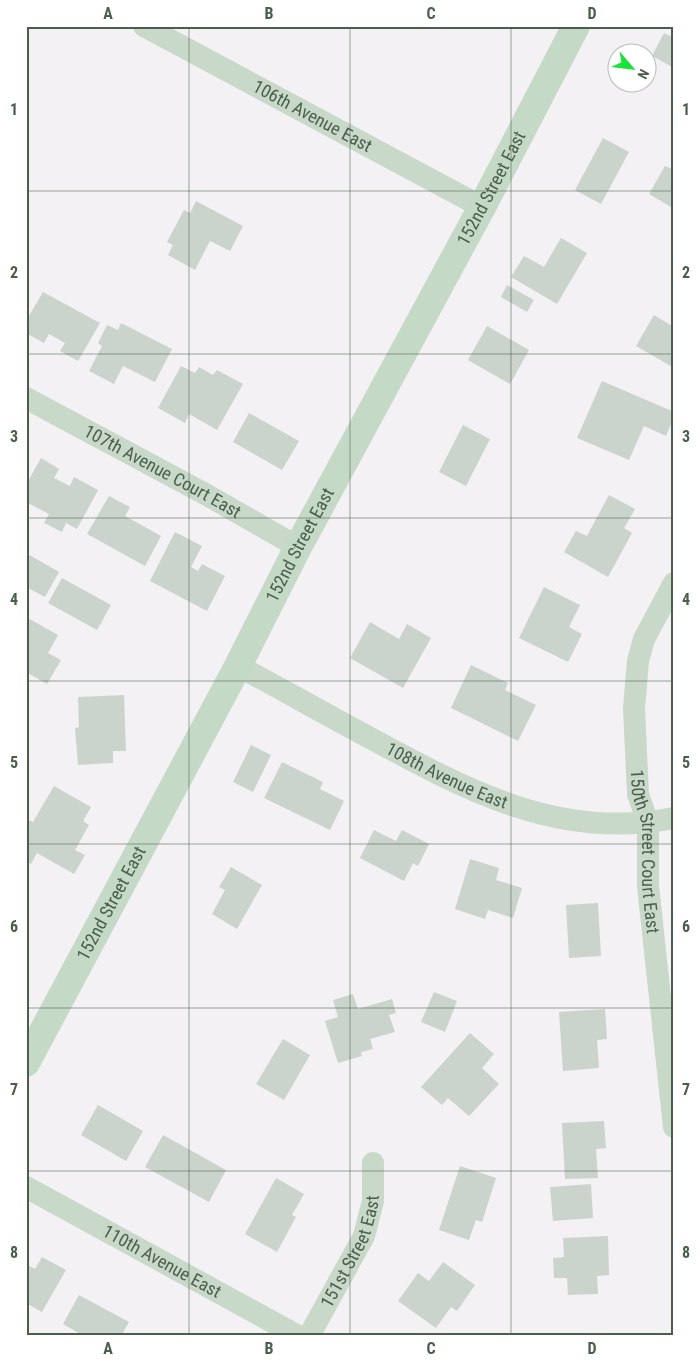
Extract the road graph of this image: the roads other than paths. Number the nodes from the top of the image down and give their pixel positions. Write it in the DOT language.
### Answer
graph roads {
  1 [pos="144,26"];
  2 [pos="576,26"];
  3 [pos="482,207"];
  4 [pos="26,398"];
  5 [pos="298,547"];
  6 [pos="674,583"];
  7 [pos="238,666"];
  8 [pos="674,818"];
  9 [pos="648,823"];
  10 [pos="26,1064"];
  11 [pos="674,1127"];
  12 [pos="373,1162"];
  13 [pos="26,1187"];
  14 [pos="298,1336"];
  15 [pos="309,1336"];
  1 -- 3 [label="street, 106th Avenue East"];
  2 -- 3 [label="main road, 152nd Street East"];
  3 -- 5 [label="main road, 152nd Street East"];
  4 -- 5 [label="street, 107th Avenue Court East"];
  5 -- 7 [label="main road, 152nd Street East"];
  6 -- 9 [label="street, 150th Street Court East"];
  7 -- 9 [label="street, 108th Avenue East"];
  7 -- 10 [label="main road, 152nd Street East"];
  8 -- 9 [label="street, 108th Avenue East"];
  9 -- 11 [label="street, 150th Street Court East"];
  12 -- 15 [label="street, 151st Street East"];
  13 -- 14 [label="street, 110th Avenue East"];
}
